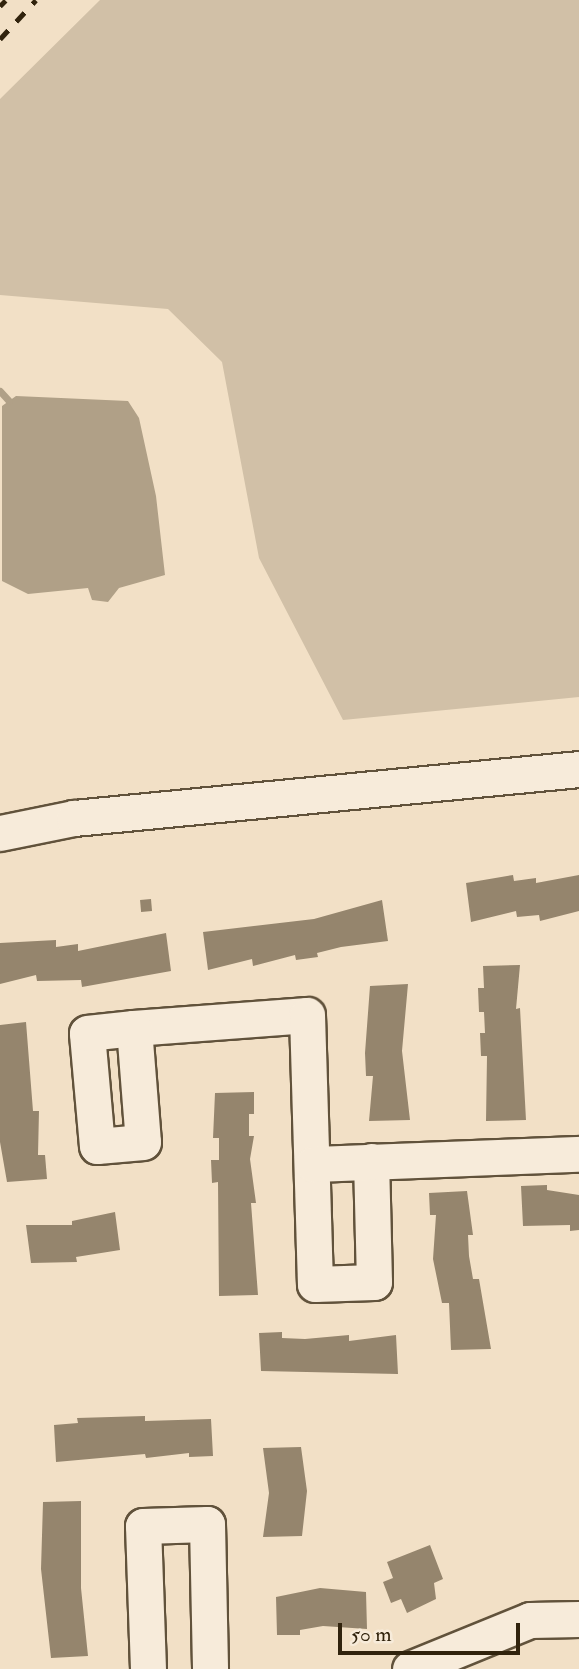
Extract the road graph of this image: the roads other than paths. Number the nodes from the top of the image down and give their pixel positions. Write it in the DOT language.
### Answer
graph roads {
  1 [pos="579,769"];
  2 [pos="0,833"];
  3 [pos="134,1028"];
  4 [pos="579,1154"];
  5 [pos="371,1161"];
  6 [pos="313,1164"];
  7 [pos="579,1619"];
  8 [pos="148,1669"];
  9 [pos="210,1669"];
  10 [pos="410,1669"];
  1 -- 2 [label="street"];
  3 -- 6 [label="street"];
  4 -- 5 [label="street"];
  5 -- 6 [label="street"];
  5 -- 6 [label="street"];
  7 -- 10 [label="street"];
  8 -- 9 [label="street"];
}
